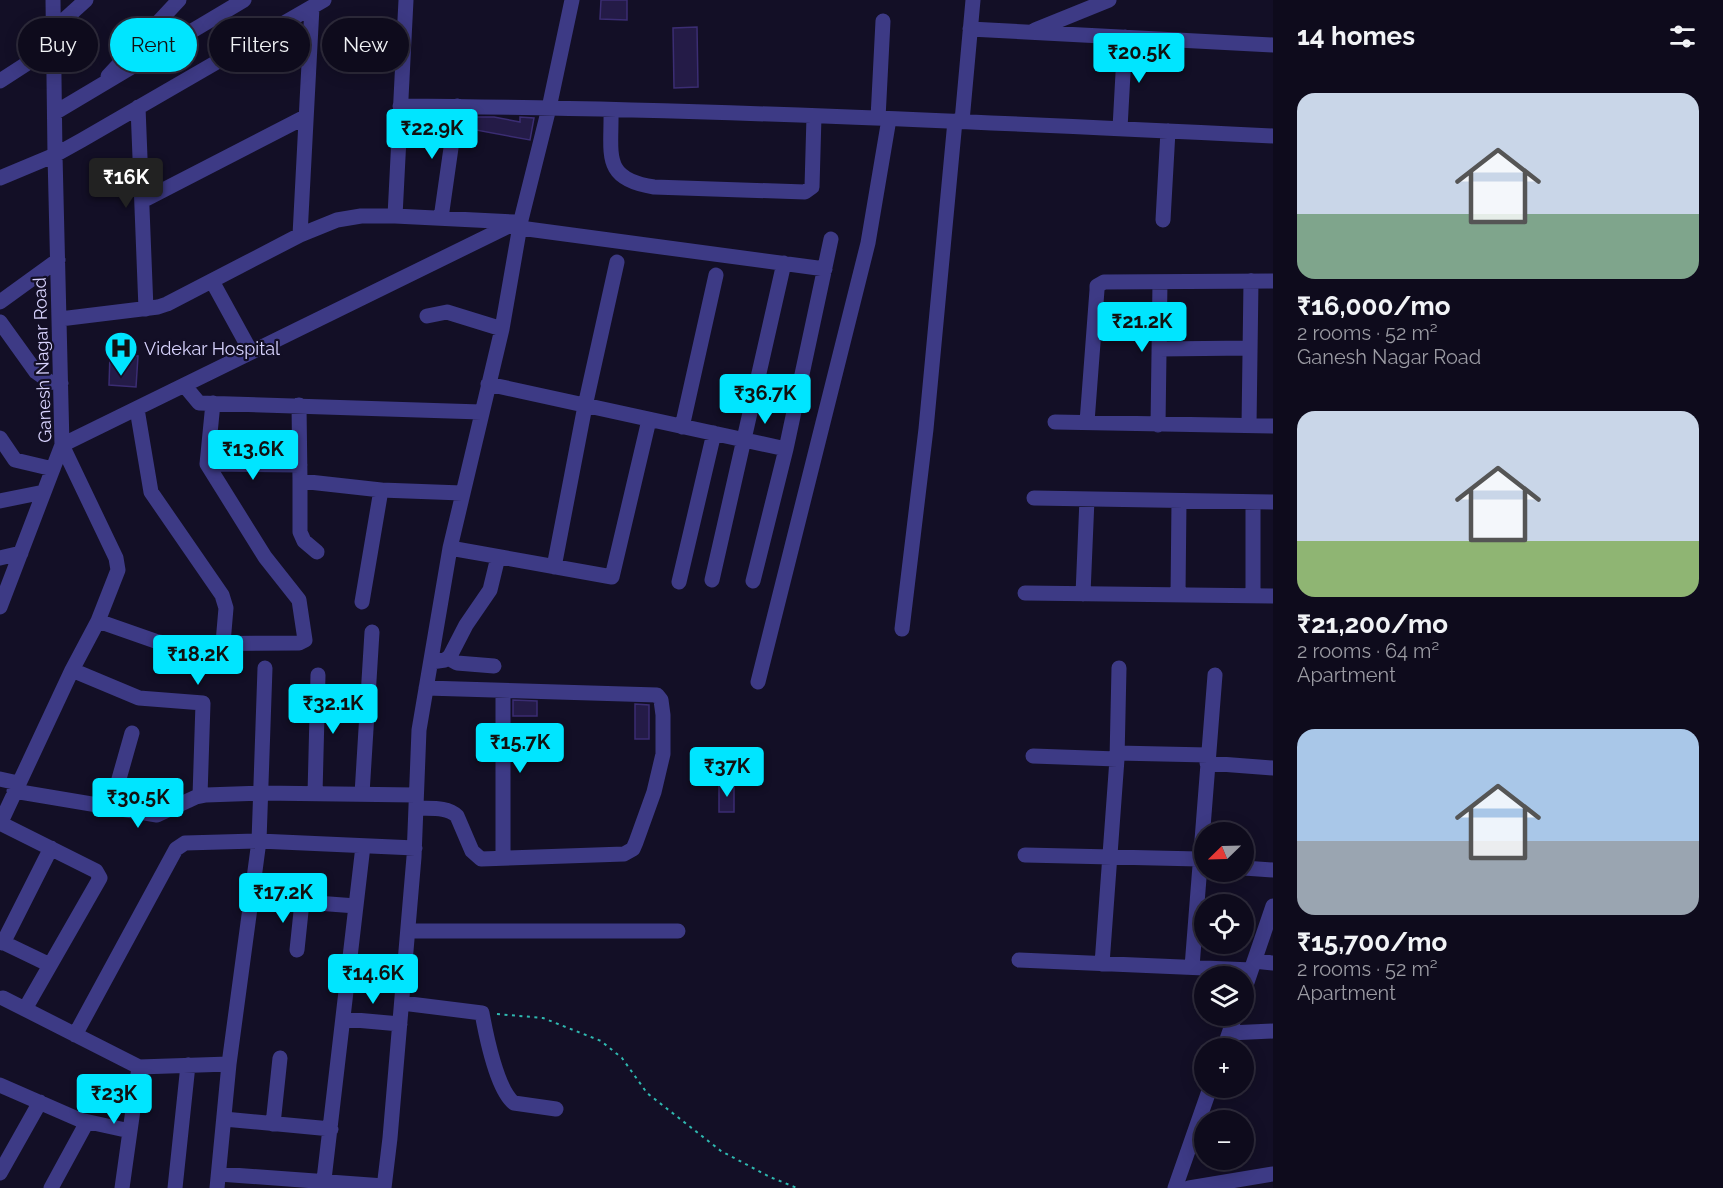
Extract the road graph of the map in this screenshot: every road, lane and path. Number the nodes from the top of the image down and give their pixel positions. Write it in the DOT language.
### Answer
graph roads {
  1 [pos="53,0"];
  2 [pos="86,0"];
  3 [pos="179,0"];
  4 [pos="244,0"];
  5 [pos="406,0"];
  6 [pos="572,0"];
  7 [pos="973,0"];
  8 [pos="1109,0"];
  9 [pos="318,3"];
  10 [pos="54,18"];
  11 [pos="66,18"];
  12 [pos="883,21"];
  13 [pos="970,29"];
  14 [pos="1029,33"];
  15 [pos="1125,38"];
  16 [pos="1273,45"];
  17 [pos="18,69"];
  18 [pos="55,72"];
  19 [pos="0,81"];
  20 [pos="98,87"];
  21 [pos="400,106"];
  22 [pos="457,106"];
  23 [pos="138,107"];
  24 [pos="549,108"];
  25 [pos="611,110"];
  26 [pos="56,112"];
  27 [pos="814,116"];
  28 [pos="305,117"];
  29 [pos="883,118"];
  30 [pos="958,121"];
  31 [pos="1120,128"];
  32 [pos="1168,131"];
  33 [pos="1273,136"];
  34 [pos="55,155"];
  35 [pos="0,178"];
  36 [pos="142,201"];
  37 [pos="394,216"];
  38 [pos="441,218"];
  39 [pos="1163,220"];
  40 [pos="519,223"];
  41 [pos="300,235"];
  42 [pos="831,239"];
  43 [pos="58,260"];
  44 [pos="617,262"];
  45 [pos="784,263"];
  46 [pos="825,269"];
  47 [pos="716,275"];
  48 [pos="212,280"];
  49 [pos="1251,281"];
  50 [pos="1273,281"];
  51 [pos="1160,282"];
  52 [pos="0,302"];
  53 [pos="146,309"];
  54 [pos="427,316"];
  55 [pos="60,319"];
  56 [pos="0,322"];
  57 [pos="502,329"];
  58 [pos="1250,348"];
  59 [pos="1159,349"];
  60 [pos="251,352"];
  61 [pos="61,383"];
  62 [pos="488,384"];
  63 [pos="184,385"];
  64 [pos="213,403"];
  65 [pos="299,405"];
  66 [pos="585,406"];
  67 [pos="137,409"];
  68 [pos="481,412"];
  69 [pos="650,420"];
  70 [pos="1055,422"];
  71 [pos="1087,422"];
  72 [pos="1158,425"];
  73 [pos="1249,426"];
  74 [pos="1273,426"];
  75 [pos="682,427"];
  76 [pos="714,433"];
  77 [pos="0,438"];
  78 [pos="744,440"];
  79 [pos="788,444"];
  80 [pos="818,444"];
  81 [pos="63,445"];
  82 [pos="207,464"];
  83 [pos="300,465"];
  84 [pos="53,469"];
  85 [pos="300,481"];
  86 [pos="381,490"];
  87 [pos="44,492"];
  88 [pos="462,493"];
  89 [pos="1034,498"];
  90 [pos="1087,499"];
  91 [pos="0,501"];
  92 [pos="1179,501"];
  93 [pos="1253,502"];
  94 [pos="1273,502"];
  95 [pos="450,548"];
  96 [pos="317,552"];
  97 [pos="21,554"];
  98 [pos="498,557"];
  99 [pos="0,558"];
  100 [pos="554,567"];
  101 [pos="712,580"];
  102 [pos="753,581"];
  103 [pos="679,582"];
  104 [pos="1025,593"];
  105 [pos="1083,594"];
  106 [pos="1178,595"];
  107 [pos="1253,596"];
  108 [pos="1273,596"];
  109 [pos="362,602"];
  110 [pos="0,607"];
  111 [pos="98,621"];
  112 [pos="902,629"];
  113 [pos="372,632"];
  114 [pos="223,643"];
  115 [pos="448,658"];
  116 [pos="431,662"];
  117 [pos="494,666"];
  118 [pos="265,668"];
  119 [pos="1119,668"];
  120 [pos="72,670"];
  121 [pos="318,675"];
  122 [pos="1215,675"];
  123 [pos="758,682"];
  124 [pos="426,688"];
  125 [pos="503,691"];
  126 [pos="132,733"];
  127 [pos="1033,756"];
  128 [pos="1117,756"];
  129 [pos="1208,759"];
  130 [pos="1273,768"];
  131 [pos="0,779"];
  132 [pos="16,787"];
  133 [pos="261,794"];
  134 [pos="315,794"];
  135 [pos="362,794"];
  136 [pos="200,796"];
  137 [pos="416,802"];
  138 [pos="111,807"];
  139 [pos="1204,822"];
  140 [pos="0,823"];
  141 [pos="259,841"];
  142 [pos="363,846"];
  143 [pos="51,848"];
  144 [pos="414,848"];
  145 [pos="1025,855"];
  146 [pos="1109,856"];
  147 [pos="503,858"];
  148 [pos="1194,863"];
  149 [pos="1254,869"];
  150 [pos="1273,870"];
  151 [pos="1199,882"];
  152 [pos="252,898"];
  153 [pos="302,902"];
  154 [pos="356,906"];
  155 [pos="1273,906"];
  156 [pos="408,931"];
  157 [pos="678,931"];
  158 [pos="2,942"];
  159 [pos="297,950"];
  160 [pos="1019,960"];
  161 [pos="1273,963"];
  162 [pos="1102,964"];
  163 [pos="50,965"];
  164 [pos="1252,965"];
  165 [pos="1192,967"];
  166 [pos="1,999"];
  167 [pos="402,1003"];
  168 [pos="25,1009"];
  169 [pos="482,1013"];
  170 [pos="344,1019"];
  171 [pos="400,1024"];
  172 [pos="1231,1026"];
  173 [pos="1273,1031"];
  174 [pos="1229,1033"];
  175 [pos="75,1035"];
  176 [pos="1227,1038"];
  177 [pos="280,1058"];
  178 [pos="229,1064"];
  179 [pos="188,1065"];
  180 [pos="139,1067"];
  181 [pos="0,1085"];
  182 [pos="1206,1098"];
  183 [pos="40,1102"];
  184 [pos="556,1110"];
  185 [pos="224,1119"];
  186 [pos="87,1122"];
  187 [pos="273,1124"];
  188 [pos="331,1129"];
  189 [pos="130,1131"];
  190 [pos="68,1156"];
  191 [pos="0,1173"];
  192 [pos="1273,1174"];
  193 [pos="218,1181"];
  194 [pos="267,1183"];
  195 [pos="324,1185"];
  196 [pos="384,1187"];
  197 [pos="51,1188"];
  198 [pos="64,1188"];
  199 [pos="122,1188"];
  200 [pos="175,1188"];
  201 [pos="797,1188"];
  202 [pos="1175,1188"];
  203 [pos="1189,1188"];
  1 -- 10 [label="street, Ganesh Nagar Road"];
  2 -- 11 [label="street"];
  3 -- 20 [label="street"];
  4 -- 20 [label="street"];
  5 -- 21 [label="street"];
  6 -- 24 [label="street"];
  7 -- 13 [label="street"];
  8 -- 14 [label="street"];
  9 -- 23 [label="street"];
  9 -- 28 [label="street"];
  12 -- 29 [label="street"];
  13 -- 14 [label="street"];
  13 -- 30 [label="street"];
  14 -- 15 [label="street"];
  15 -- 16 [label="street"];
  15 -- 31 [label="street"];
  17 -- 19 [label="street"];
  18 -- 26 [label="street, Ganesh Nagar Road"];
  20 -- 26 [label="street"];
  21 -- 22 [label="street"];
  21 -- 37 [label="street"];
  22 -- 24 [label="street"];
  22 -- 38 [label="street"];
  23 -- 34 [label="street"];
  23 -- 36 [label="street"];
  24 -- 25 [label="street"];
  24 -- 40 [label="street"];
  25 -- 27 [label="street"];
  25 -- 27 [label="street"];
  26 -- 34 [label="street, Ganesh Nagar Road"];
  27 -- 29 [label="street"];
  28 -- 36 [label="street"];
  28 -- 41 [label="street"];
  29 -- 30 [label="street"];
  29 -- 80 [label="street"];
  30 -- 31 [label="street"];
  30 -- 112 [label="street"];
  31 -- 32 [label="street"];
  32 -- 33 [label="street"];
  32 -- 39 [label="street"];
  34 -- 35 [label="street"];
  34 -- 43 [label="street, Ganesh Nagar Road"];
  36 -- 53 [label="street"];
  37 -- 38 [label="street"];
  37 -- 41 [label="street"];
  38 -- 40 [label="street"];
  40 -- 45 [label="street"];
  40 -- 57 [label="street"];
  40 -- 60 [label="street"];
  41 -- 48 [label="street"];
  42 -- 46 [label="street"];
  43 -- 52 [label="street"];
  43 -- 55 [label="street, Ganesh Nagar Road"];
  44 -- 66 [label="street"];
  45 -- 46 [label="street"];
  45 -- 78 [label="street"];
  46 -- 79 [label="street"];
  47 -- 75 [label="street"];
  48 -- 53 [label="street"];
  48 -- 60 [label="street"];
  49 -- 50 [label="street"];
  49 -- 51 [label="street"];
  49 -- 58 [label="street"];
  51 -- 59 [label="street"];
  51 -- 71 [label="street"];
  53 -- 55 [label="street"];
  54 -- 57 [label="street"];
  55 -- 61 [label="street, Ganesh Nagar Road"];
  56 -- 61 [label="street"];
  57 -- 62 [label="street"];
  58 -- 59 [label="street"];
  58 -- 73 [label="street"];
  59 -- 72 [label="street"];
  60 -- 63 [label="street"];
  61 -- 81 [label="street, Ganesh Nagar Road"];
  62 -- 66 [label="street"];
  62 -- 68 [label="street"];
  63 -- 64 [label="street"];
  63 -- 67 [label="street"];
  64 -- 65 [label="street"];
  64 -- 82 [label="street"];
  65 -- 68 [label="street"];
  65 -- 83 [label="street"];
  66 -- 69 [label="street"];
  66 -- 100 [label="street"];
  67 -- 81 [label="street"];
  67 -- 114 [label="street"];
  68 -- 88 [label="street"];
  69 -- 75 [label="street"];
  69 -- 100 [label="street"];
  70 -- 71 [label="street"];
  71 -- 72 [label="street"];
  72 -- 73 [label="street"];
  73 -- 74 [label="street"];
  75 -- 76 [label="street"];
  76 -- 78 [label="street"];
  76 -- 103 [label="street"];
  77 -- 84 [label="street"];
  78 -- 79 [label="street"];
  78 -- 101 [label="street"];
  79 -- 80 [label="street"];
  79 -- 102 [label="street"];
  80 -- 123 [label="street"];
  81 -- 84 [label="street"];
  81 -- 111 [label="street, Ganesh Nagar Road"];
  82 -- 83 [label="street"];
  82 -- 114 [label="street"];
  83 -- 85 [label="street"];
  84 -- 87 [label="street"];
  85 -- 86 [label="street"];
  85 -- 96 [label="street"];
  86 -- 88 [label="street"];
  86 -- 109 [label="street"];
  87 -- 91 [label="street"];
  87 -- 97 [label="street"];
  88 -- 95 [label="street"];
  89 -- 90 [label="street"];
  90 -- 92 [label="street"];
  90 -- 105 [label="street"];
  92 -- 93 [label="street"];
  92 -- 106 [label="street"];
  93 -- 94 [label="street"];
  93 -- 107 [label="street"];
  95 -- 98 [label="street"];
  95 -- 116 [label="street"];
  97 -- 99 [label="street"];
  97 -- 110 [label="street"];
  98 -- 100 [label="street"];
  98 -- 115 [label="street"];
  104 -- 105 [label="street"];
  105 -- 106 [label="street"];
  106 -- 107 [label="street"];
  107 -- 108 [label="street"];
  111 -- 114 [label="street"];
  111 -- 120 [label="street, Ganesh Nagar Road"];
  113 -- 135 [label="street"];
  115 -- 116 [label="street"];
  115 -- 117 [label="street"];
  116 -- 124 [label="street"];
  118 -- 133 [label="street"];
  119 -- 128 [label="street"];
  120 -- 132 [label="street, Ganesh Nagar Road"];
  120 -- 136 [label="street"];
  121 -- 134 [label="street"];
  122 -- 129 [label="street"];
  124 -- 125 [label="street"];
  124 -- 137 [label="street"];
  125 -- 147 [label="street"];
  125 -- 147 [label="street"];
  126 -- 138 [label="street"];
  127 -- 128 [label="street"];
  128 -- 129 [label="street"];
  128 -- 146 [label="street"];
  129 -- 130 [label="street"];
  129 -- 139 [label="street"];
  131 -- 132 [label="street"];
  132 -- 138 [label="street"];
  132 -- 140 [label="street, Ganesh Nagar Road"];
  133 -- 134 [label="street"];
  133 -- 136 [label="street"];
  133 -- 141 [label="street"];
  134 -- 135 [label="street"];
  135 -- 137 [label="street"];
  136 -- 138 [label="street"];
  137 -- 144 [label="street"];
  137 -- 147 [label="street"];
  140 -- 143 [label="street"];
  141 -- 142 [label="street"];
  141 -- 152 [label="street"];
  141 -- 175 [label="street"];
  142 -- 144 [label="street"];
  142 -- 154 [label="street"];
  143 -- 158 [label="street"];
  143 -- 163 [label="street"];
  144 -- 156 [label="street"];
  145 -- 146 [label="street"];
  146 -- 148 [label="street"];
  146 -- 162 [label="street"];
  149 -- 150 [label="street"];
  151 -- 165 [label="street"];
  152 -- 153 [label="street"];
  152 -- 178 [label="street"];
  153 -- 154 [label="street"];
  153 -- 159 [label="street"];
  154 -- 170 [label="street"];
  155 -- 164 [label="street"];
  156 -- 157 [label="street"];
  156 -- 167 [label="street"];
  158 -- 163 [label="street"];
  160 -- 162 [label="street"];
  161 -- 164 [label="street"];
  162 -- 165 [label="street"];
  163 -- 168 [label="street"];
  164 -- 165 [label="street"];
  166 -- 168 [label="street"];
  167 -- 169 [label="street"];
  167 -- 171 [label="street"];
  168 -- 175 [label="street"];
  169 -- 184 [label="street"];
  169 -- 201 [label="path"];
  170 -- 171 [label="street"];
  170 -- 188 [label="street"];
  171 -- 196 [label="street"];
  172 -- 174 [label="street"];
  173 -- 174 [label="street"];
  174 -- 176 [label="street"];
  175 -- 180 [label="street"];
  177 -- 187 [label="street"];
  178 -- 179 [label="street"];
  178 -- 185 [label="street"];
  179 -- 180 [label="street"];
  179 -- 200 [label="street"];
  180 -- 189 [label="street"];
  181 -- 183 [label="street"];
  182 -- 202 [label="street"];
  183 -- 186 [label="street"];
  183 -- 191 [label="street"];
  185 -- 187 [label="street"];
  185 -- 193 [label="street"];
  186 -- 189 [label="street"];
  186 -- 190 [label="street"];
  187 -- 188 [label="street"];
  188 -- 195 [label="street"];
  189 -- 199 [label="street"];
  190 -- 197 [label="street"];
  190 -- 198 [label="street"];
  192 -- 203 [label="street"];
  193 -- 194 [label="street"];
  194 -- 195 [label="street"];
  195 -- 196 [label="street"];
}
